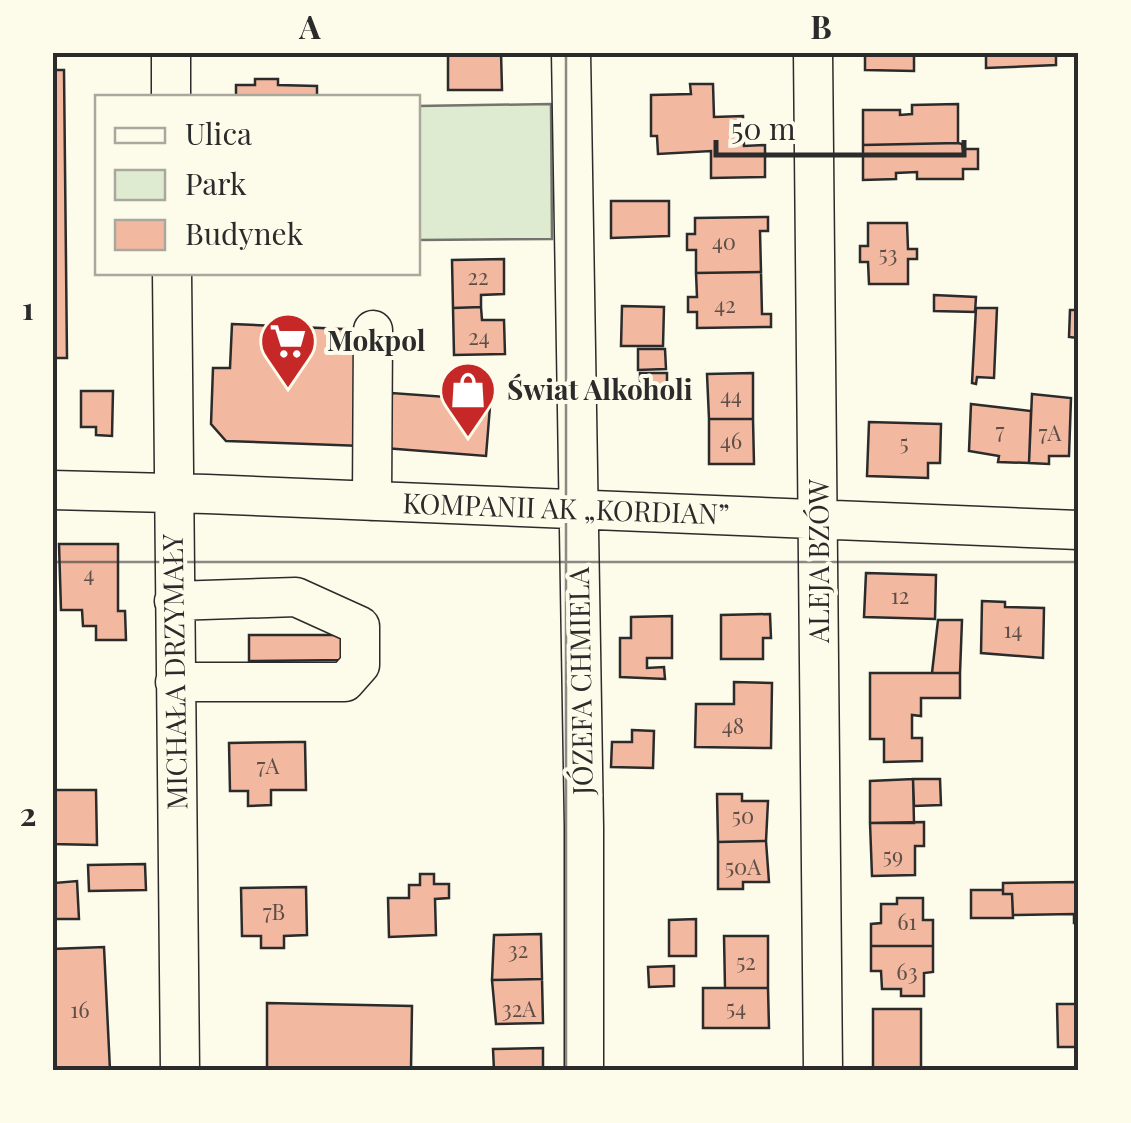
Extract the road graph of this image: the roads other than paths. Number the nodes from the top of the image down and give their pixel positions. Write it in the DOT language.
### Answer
graph roads {
  1 [pos="170,52"];
  2 [pos="570,52"];
  3 [pos="812,52"];
  4 [pos="171,95"];
  5 [pos="172,275"];
  6 [pos="373,330"];
  7 [pos="52,490"];
  8 [pos="174,493"];
  9 [pos="372,501"];
  10 [pos="577,510"];
  11 [pos="818,520"];
  12 [pos="1078,530"];
  13 [pos="174,601"];
  14 [pos="175,682"];
  15 [pos="180,1070"];
  16 [pos="584,1070"];
  17 [pos="823,1070"];
  1 -- 4 [label="street"];
  2 -- 10 [label="street, JÓZEFA CHMIELA"];
  3 -- 11 [label="street, ALEJA BZÓW"];
  5 -- 8 [label="street, MICHAŁA DRZYMAŁY"];
  6 -- 9 [label="street"];
  7 -- 8 [label="street, KOMPANII AK „KORDIAN”"];
  8 -- 9 [label="street, KOMPANII AK „KORDIAN”"];
  8 -- 13 [label="street, MICHAŁA DRZYMAŁY"];
  9 -- 10 [label="street, KOMPANII AK „KORDIAN”"];
  10 -- 11 [label="street, KOMPANII AK „KORDIAN”"];
  10 -- 16 [label="street, JÓZEFA CHMIELA"];
  11 -- 12 [label="street, KOMPANII AK „KORDIAN”"];
  11 -- 17 [label="street, ALEJA BZÓW"];
  13 -- 14 [label="street, MICHAŁA DRZYMAŁY"];
  13 -- 14 [label="street"];
  14 -- 15 [label="street, MICHAŁA DRZYMAŁY"];
}
